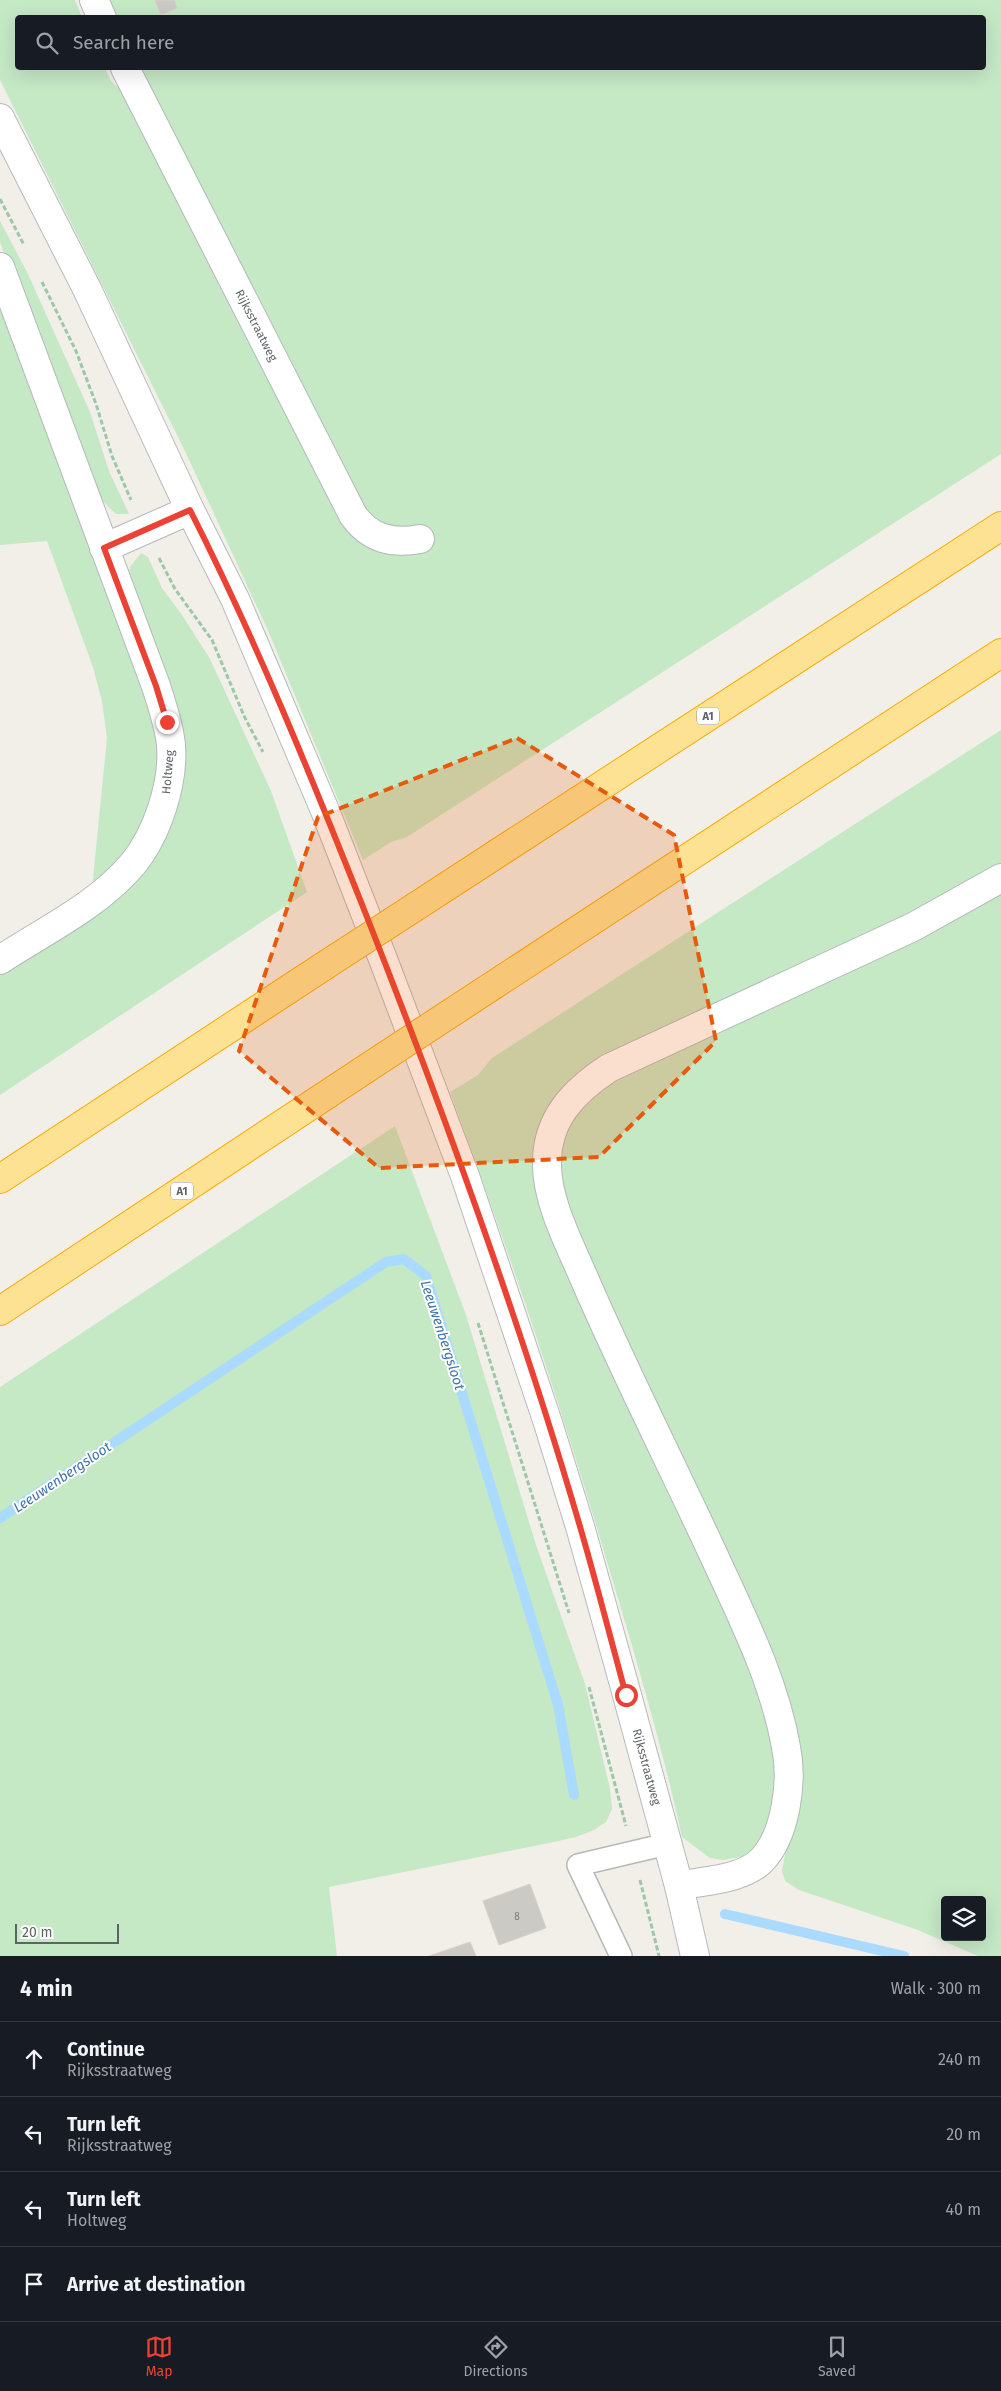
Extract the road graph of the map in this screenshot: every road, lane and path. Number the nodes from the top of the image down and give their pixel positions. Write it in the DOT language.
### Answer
graph roads {
  1 [pos="94,0"];
  2 [pos="101,15"];
  3 [pos="126,70"];
  4 [pos="0,118"];
  5 [pos="0,267"];
  6 [pos="190,510"];
  7 [pos="1001,526"];
  8 [pos="420,539"];
  9 [pos="104,548"];
  10 [pos="1001,653"];
  11 [pos="1001,878"];
  12 [pos="0,960"];
  13 [pos="0,1179"];
  14 [pos="0,1311"];
  15 [pos="667,1844"];
  16 [pos="679,1886"];
  17 [pos="620,1956"];
  18 [pos="695,1956"];
  1 -- 2 [label="street"];
  3 -- 8 [label="street, Rijksstraatweg"];
  4 -- 6 [label="street, Rijksstraatweg"];
  5 -- 9 [label="street"];
  6 -- 9 [label="street"];
  6 -- 15 [label="street, Rijksstraatweg"];
  7 -- 13 [label="highway, A1, bridge"];
  9 -- 12 [label="street, Holtweg"];
  10 -- 14 [label="highway, A1, bridge"];
  11 -- 16 [label="street"];
  15 -- 16 [label="street, Rijksstraatweg"];
  15 -- 17 [label="lane"];
  16 -- 18 [label="street, Rijksstraatweg"];
}
